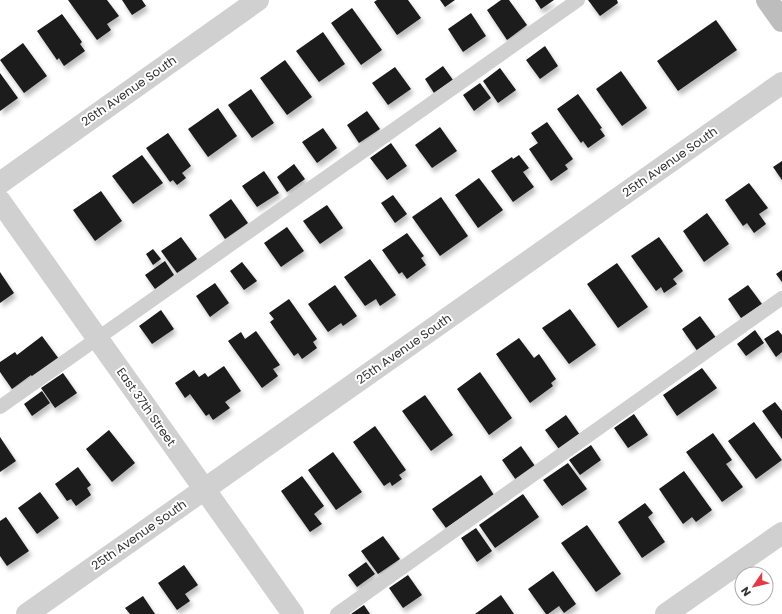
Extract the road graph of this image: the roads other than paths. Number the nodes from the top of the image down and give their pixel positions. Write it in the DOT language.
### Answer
graph roads {
  1 [pos="258,0"];
  2 [pos="578,0"];
  3 [pos="767,0"];
  4 [pos="782,22"];
  5 [pos="782,83"];
  6 [pos="0,183"];
  7 [pos="0,201"];
  8 [pos="782,298"];
  9 [pos="98,338"];
  10 [pos="0,407"];
  11 [pos="204,489"];
  12 [pos="782,533"];
  13 [pos="27,614"];
  14 [pos="293,614"];
  15 [pos="338,614"];
  16 [pos="666,614"];
  1 -- 6 [label="street, 26th Avenue South"];
  2 -- 9 [label="lane"];
  3 -- 4 [label="street"];
  5 -- 11 [label="street, 25th Avenue South"];
  7 -- 9 [label="street, East 37th Street"];
  8 -- 15 [label="lane"];
  9 -- 10 [label="lane"];
  9 -- 11 [label="street, East 37th Street"];
  11 -- 13 [label="street, 25th Avenue South"];
  11 -- 14 [label="street, East 37th Street"];
  12 -- 16 [label="street"];
}
